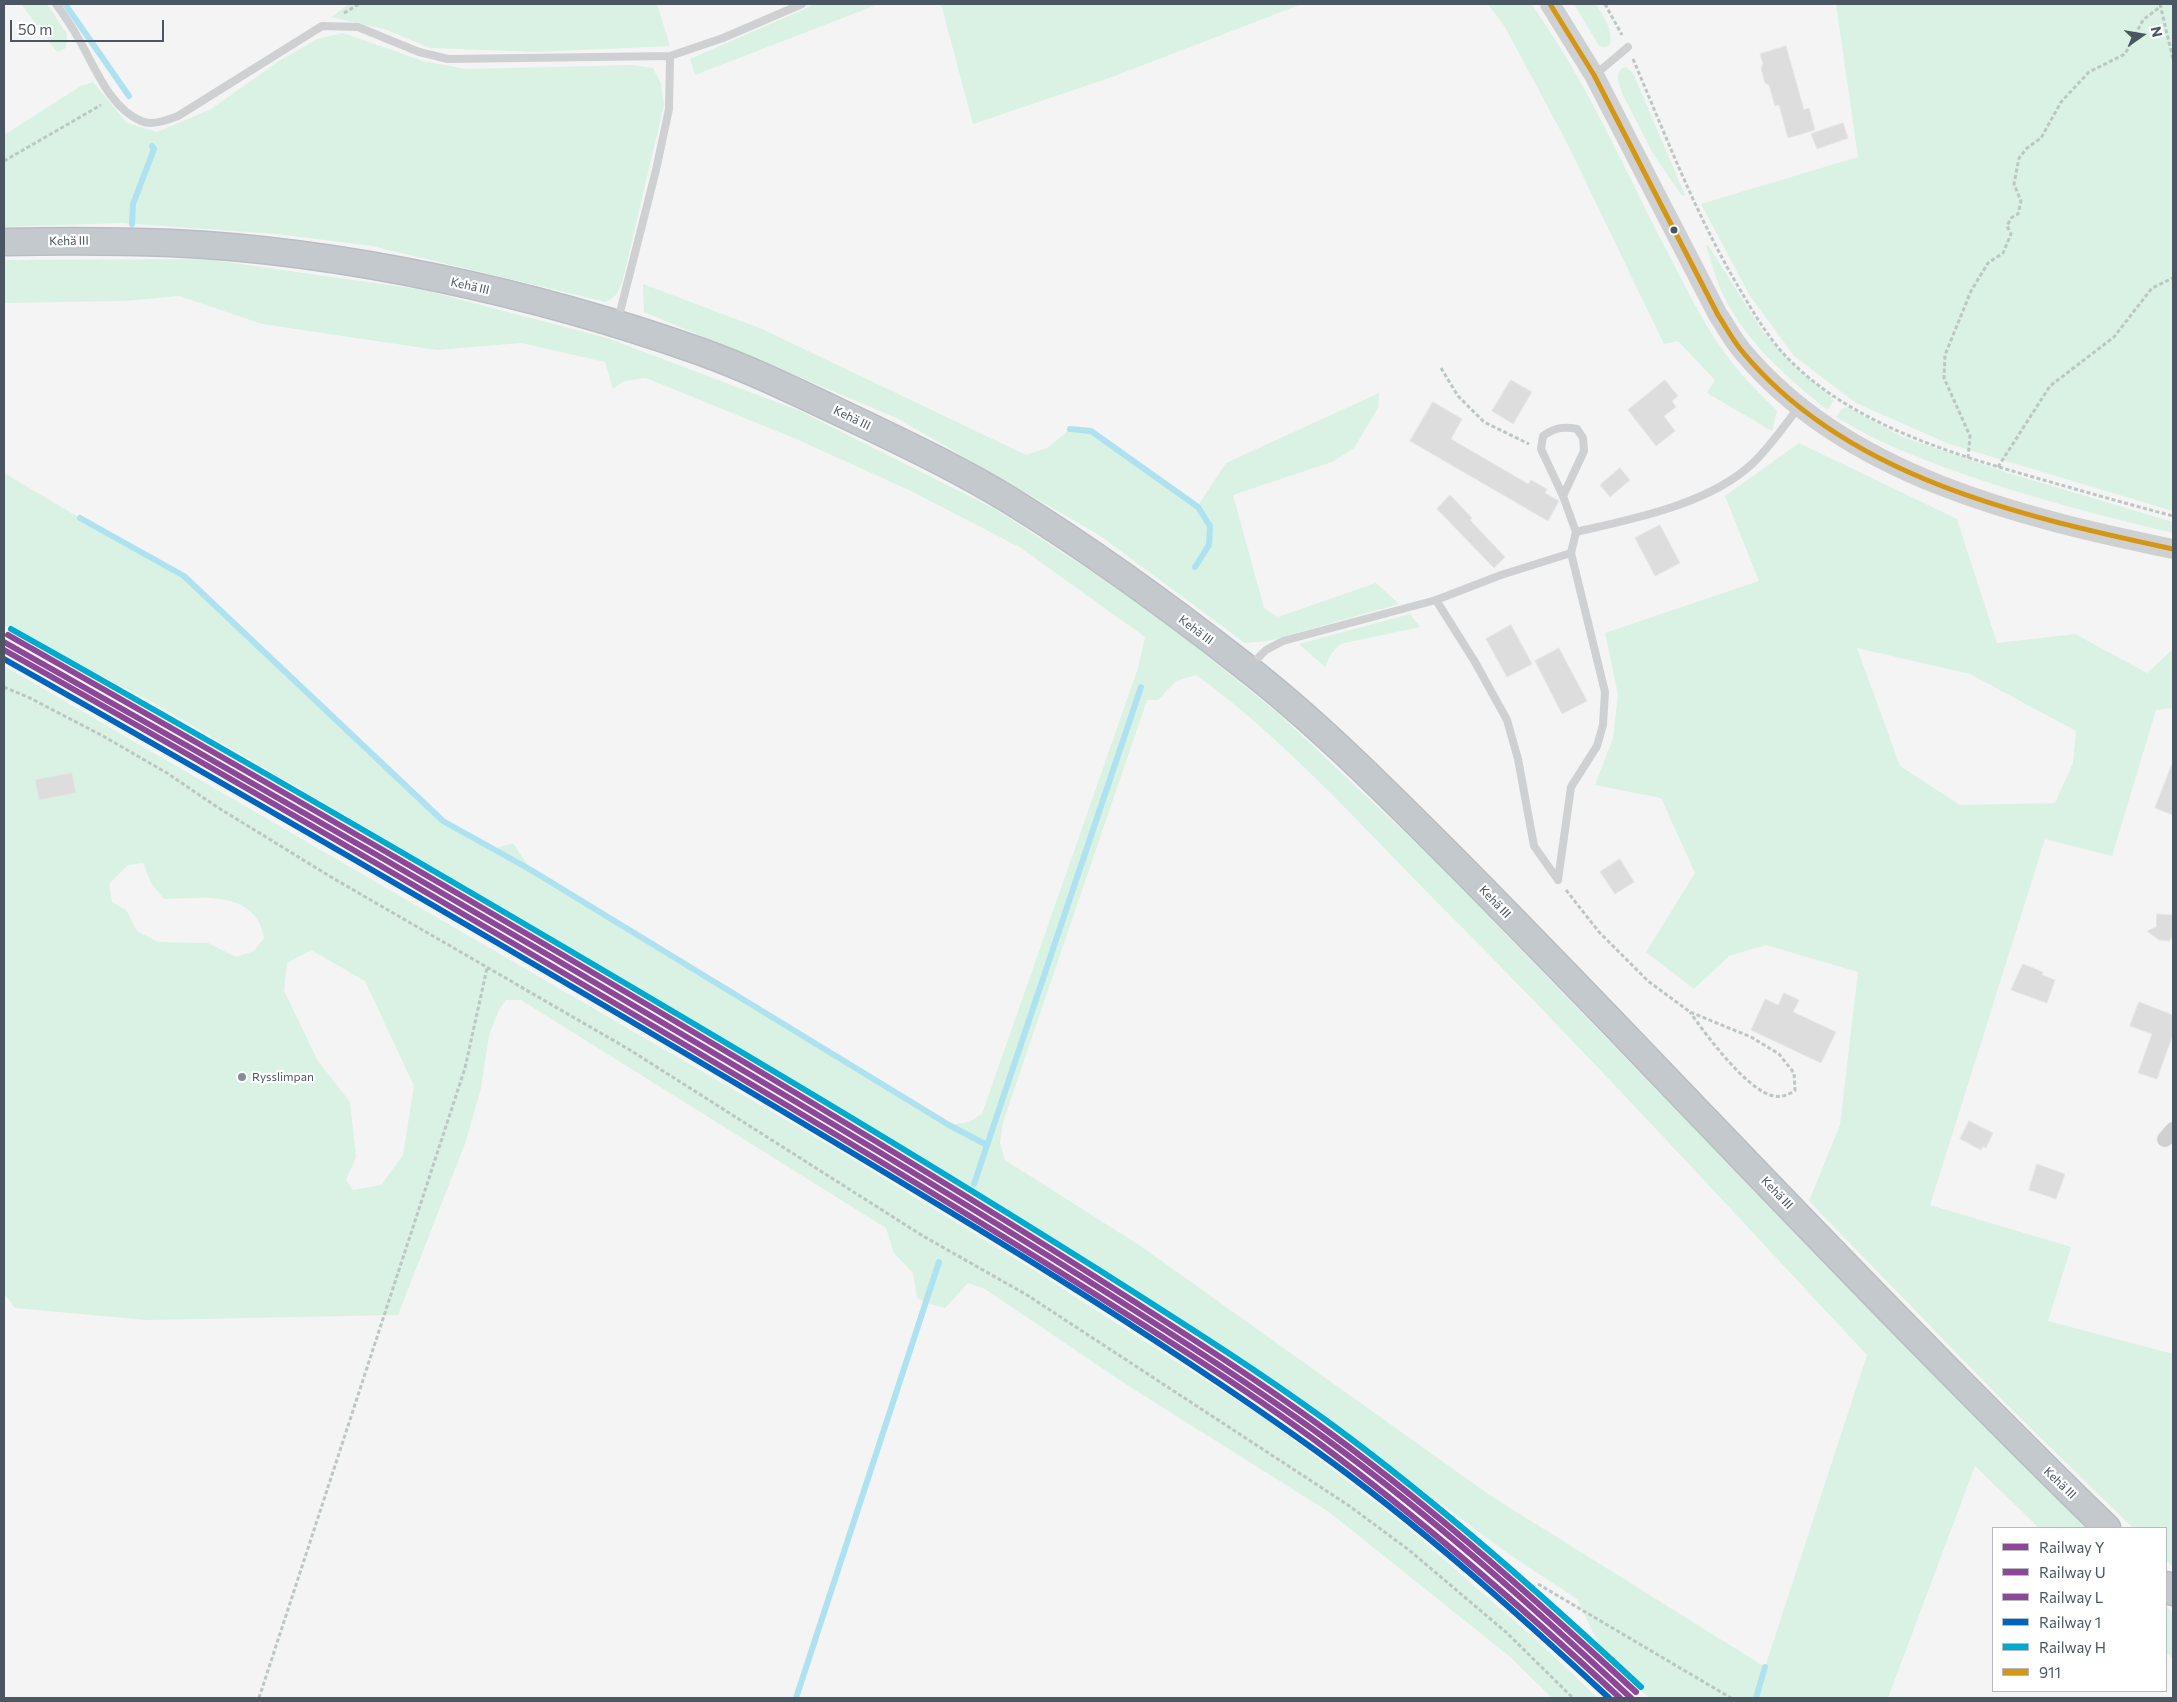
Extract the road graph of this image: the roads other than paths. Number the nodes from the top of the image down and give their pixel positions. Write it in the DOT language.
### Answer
graph roads {
  1 [pos="56,4"];
  2 [pos="802,4"];
  3 [pos="1550,4"];
  4 [pos="1628,47"];
  5 [pos="670,56"];
  6 [pos="1594,76"];
  7 [pos="4,242"];
  8 [pos="616,325"];
  9 [pos="1800,407"];
  10 [pos="1564,496"];
  11 [pos="1576,532"];
  12 [pos="2173,549"];
  13 [pos="1571,553"];
  14 [pos="1436,600"];
  15 [pos="1247,668"];
  16 [pos="2106,1527"];
  1 -- 5 [label="lane"];
  2 -- 5 [label="lane"];
  3 -- 6 [label="street"];
  4 -- 6 [label="lane"];
  5 -- 8 [label="lane"];
  6 -- 9 [label="street"];
  7 -- 8 [label="highway, Kehä III"];
  8 -- 15 [label="highway, Kehä III"];
  9 -- 11 [label="lane"];
  9 -- 12 [label="street"];
  10 -- 10 [label="lane"];
  10 -- 11 [label="lane"];
  11 -- 13 [label="lane"];
  13 -- 14 [label="lane"];
  13 -- 14 [label="lane"];
  14 -- 15 [label="lane"];
  15 -- 16 [label="highway, Kehä III"];
}
